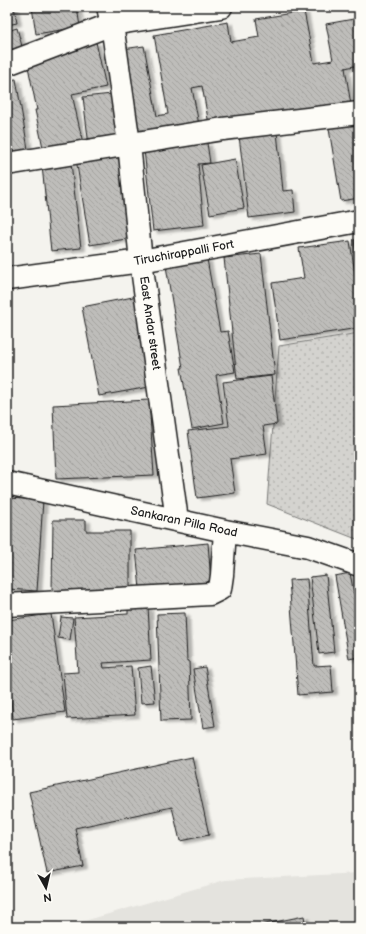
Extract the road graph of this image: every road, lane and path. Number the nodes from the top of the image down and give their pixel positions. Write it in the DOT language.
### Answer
graph roads {
  1 [pos="221,7"];
  2 [pos="110,16"];
  3 [pos="7,64"];
  4 [pos="359,113"];
  5 [pos="129,144"];
  6 [pos="7,164"];
  7 [pos="359,221"];
  8 [pos="141,261"];
  9 [pos="7,279"];
  10 [pos="7,483"];
  11 [pos="176,520"];
  12 [pos="225,531"];
  13 [pos="359,565"];
  14 [pos="7,605"];
  1 -- 2 [label="street"];
  2 -- 3 [label="street"];
  2 -- 5 [label="street, East Andar street"];
  4 -- 5 [label="street"];
  5 -- 6 [label="street"];
  5 -- 8 [label="street, East Andar street"];
  7 -- 8 [label="street, Tiruchirappalli Fort"];
  8 -- 9 [label="street, Tiruchirappalli Fort"];
  8 -- 11 [label="street, East Andar street"];
  10 -- 11 [label="street, Sankaran Pilla Road"];
  11 -- 12 [label="street, Sankaran Pilla Road"];
  12 -- 13 [label="street, Sankaran Pilla Road"];
  12 -- 14 [label="street"];
}
